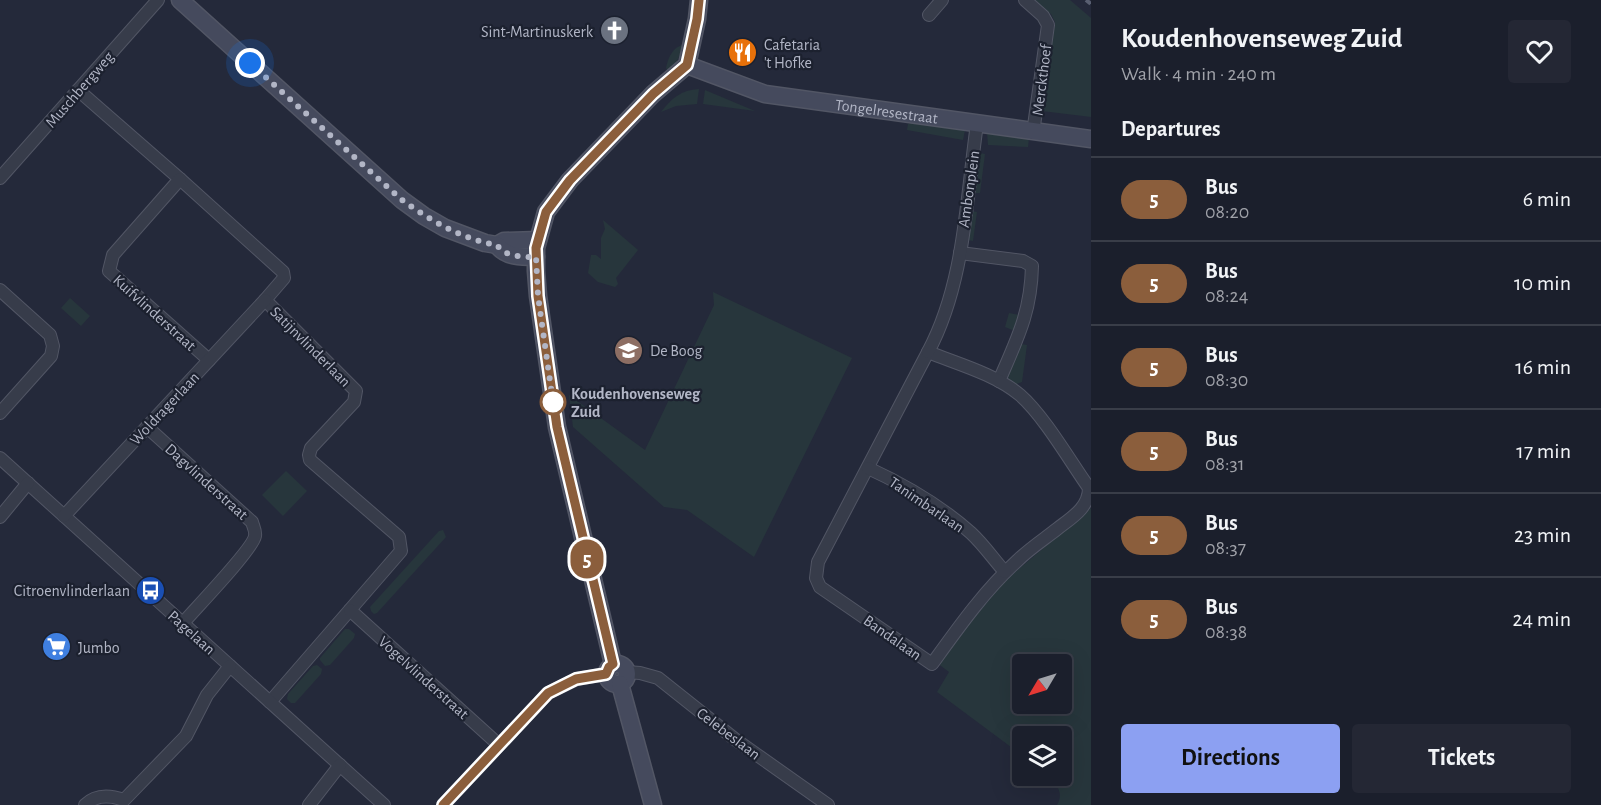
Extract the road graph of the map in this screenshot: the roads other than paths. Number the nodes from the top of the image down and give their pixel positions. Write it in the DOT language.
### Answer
graph roads {
  1 [pos="158,0"];
  2 [pos="180,0"];
  3 [pos="699,0"];
  4 [pos="942,0"];
  5 [pos="1025,0"];
  6 [pos="929,15"];
  7 [pos="687,65"];
  8 [pos="78,90"];
  9 [pos="977,124"];
  10 [pos="1033,133"];
  11 [pos="1091,139"];
  12 [pos="0,178"];
  13 [pos="180,179"];
  14 [pos="537,249"];
  15 [pos="960,253"];
  16 [pos="0,290"];
  17 [pos="265,300"];
  18 [pos="928,352"];
  19 [pos="209,360"];
  20 [pos="999,381"];
  21 [pos="0,413"];
  22 [pos="147,427"];
  23 [pos="0,458"];
  24 [pos="868,468"];
  25 [pos="28,483"];
  26 [pos="64,516"];
  27 [pos="0,517"];
  28 [pos="1005,572"];
  29 [pos="350,610"];
  30 [pos="183,623"];
  31 [pos="230,666"];
  32 [pos="616,673"];
  33 [pos="270,702"];
  34 [pos="498,744"];
  35 [pos="340,765"];
  36 [pos="453,796"];
  37 [pos="85,805"];
  38 [pos="309,805"];
  39 [pos="384,805"];
  40 [pos="443,805"];
  41 [pos="464,805"];
  42 [pos="653,805"];
  43 [pos="828,805"];
  1 -- 8 [label="street, Muschbergweg"];
  2 -- 14 [label="main road"];
  3 -- 7 [label="main road"];
  4 -- 6 [label="street"];
  5 -- 10 [label="street, Merckthoef"];
  7 -- 9 [label="main road, Tongelresestraat"];
  7 -- 14 [label="main road"];
  8 -- 12 [label="street, Muschbergweg"];
  8 -- 13 [label="street, Satijnvlinderlaan"];
  9 -- 10 [label="main road, Tongelresestraat"];
  9 -- 15 [label="street, Ambonplein"];
  10 -- 11 [label="main road, Tongelresestraat"];
  13 -- 17 [label="street, Satijnvlinderlaan"];
  13 -- 19 [label="street, Kuifvlinderstraat"];
  14 -- 32 [label="main road"];
  15 -- 18 [label="street, Ambonplein"];
  15 -- 20 [label="street"];
  16 -- 21 [label="street"];
  17 -- 19 [label="street, Woldragerlaan"];
  17 -- 29 [label="street, Satijnvlinderlaan"];
  18 -- 20 [label="street, Bandalaan"];
  18 -- 24 [label="street, Bandalaan"];
  19 -- 22 [label="street, Woldragerlaan"];
  20 -- 28 [label="street, Bandalaan"];
  22 -- 26 [label="street, Woldragerlaan"];
  22 -- 30 [label="street, Dagvlinderstraat"];
  23 -- 25 [label="street, Pagelaan"];
  24 -- 28 [label="street, Tanimbarlaan"];
  24 -- 28 [label="street, Bandalaan"];
  25 -- 26 [label="street, Pagelaan"];
  25 -- 27 [label="street"];
  26 -- 30 [label="street, Pagelaan"];
  29 -- 33 [label="street, Satijnvlinderlaan"];
  29 -- 34 [label="street, Vogelvlinderstraat"];
  30 -- 31 [label="street, Pagelaan"];
  31 -- 33 [label="street, Pagelaan"];
  31 -- 37 [label="street"];
  32 -- 34 [label="street"];
  32 -- 42 [label="main road"];
  32 -- 43 [label="street, Celebeslaan"];
  33 -- 35 [label="street, Pagelaan"];
  34 -- 36 [label="street"];
  35 -- 38 [label="street"];
  35 -- 39 [label="street, Pagelaan"];
  36 -- 40 [label="street"];
  36 -- 41 [label="street"];
}
